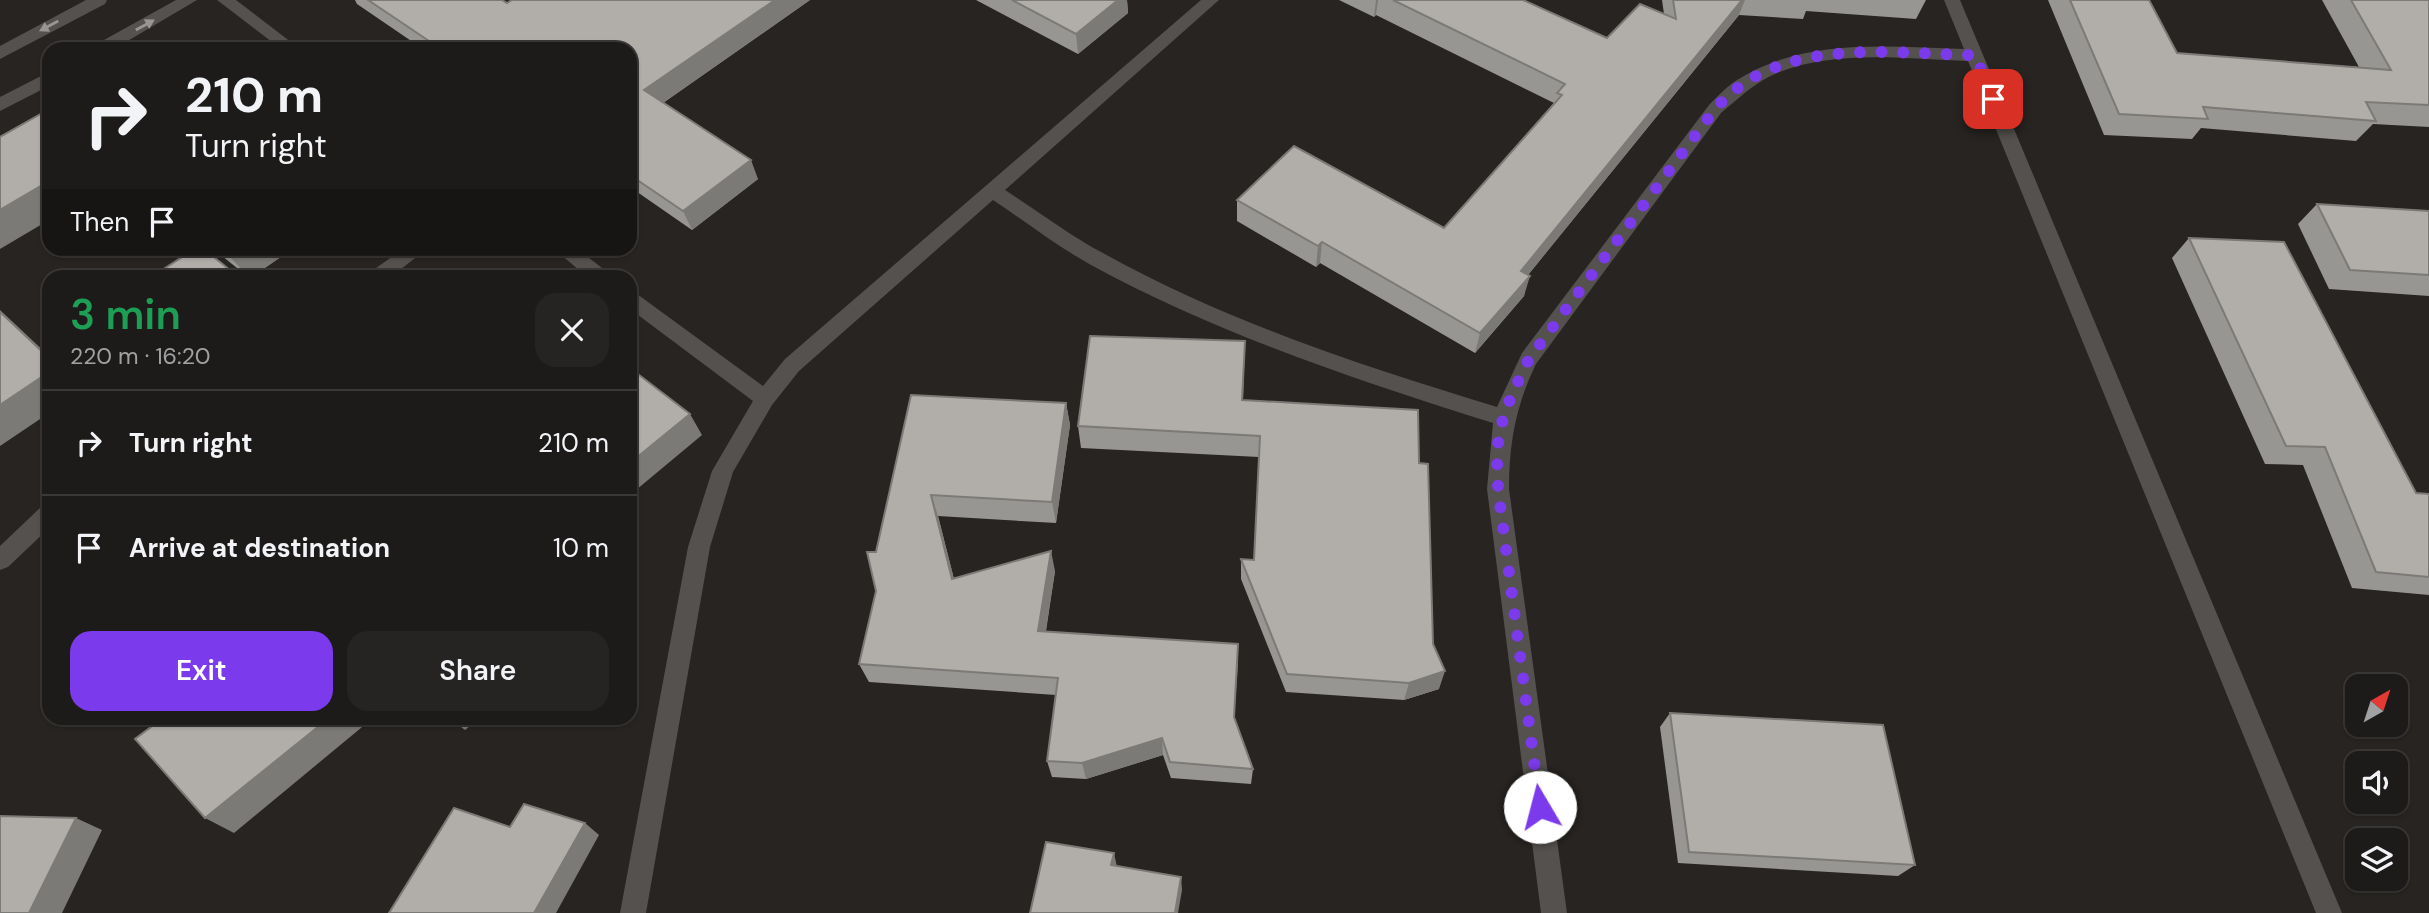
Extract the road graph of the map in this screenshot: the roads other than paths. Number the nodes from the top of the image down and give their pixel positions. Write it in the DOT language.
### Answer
graph roads {
  1 [pos="99,0"];
  2 [pos="189,0"];
  3 [pos="225,0"];
  4 [pos="1211,0"];
  5 [pos="1952,0"];
  6 [pos="114,42"];
  7 [pos="282,42"];
  8 [pos="0,53"];
  9 [pos="1975,55"];
  10 [pos="42,82"];
  11 [pos="0,105"];
  12 [pos="992,190"];
  13 [pos="408,256"];
  14 [pos="573,256"];
  15 [pos="388,270"];
  16 [pos="591,270"];
  17 [pos="637,304"];
  18 [pos="765,399"];
  19 [pos="1504,418"];
  20 [pos="42,521"];
  21 [pos="0,560"];
  22 [pos="633,913"];
  23 [pos="1554,913"];
  24 [pos="2329,913"];
  1 -- 8 [label="street, one-way"];
  6 -- 2 [label="street, one-way"];
  3 -- 7 [label="street"];
  4 -- 12 [label="street"];
  5 -- 9 [label="street"];
  9 -- 19 [label="street"];
  9 -- 24 [label="street"];
  10 -- 11 [label="street"];
  12 -- 18 [label="street"];
  12 -- 19 [label="street"];
  13 -- 15 [label="street"];
  14 -- 16 [label="street"];
  17 -- 18 [label="street"];
  18 -- 22 [label="street"];
  19 -- 23 [label="street"];
  20 -- 21 [label="street"];
}
